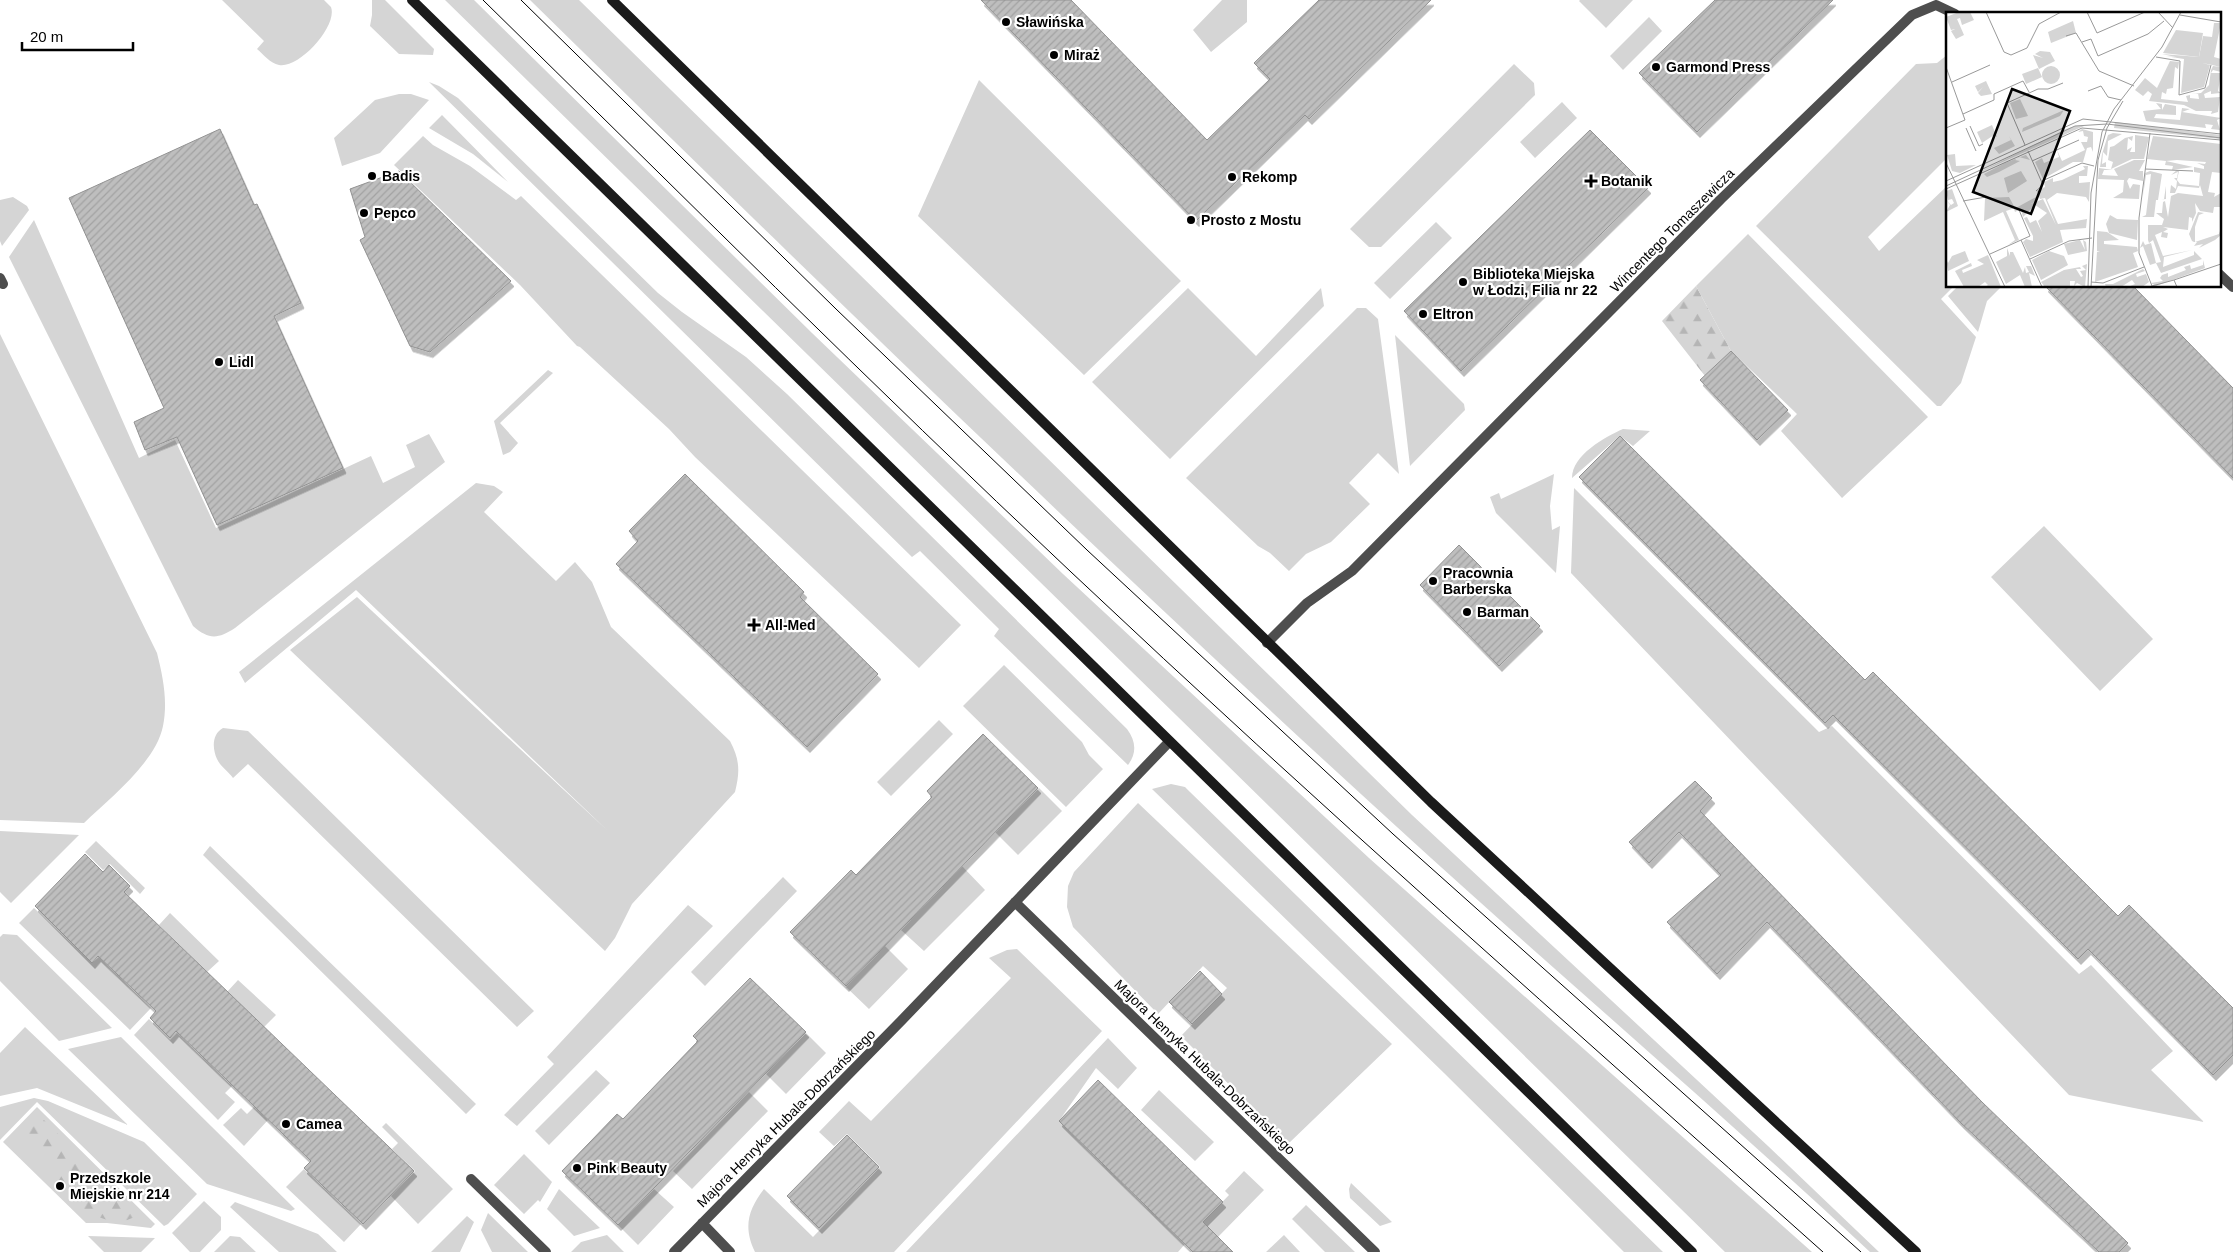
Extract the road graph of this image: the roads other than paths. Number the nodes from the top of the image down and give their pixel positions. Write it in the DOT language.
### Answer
graph roads {
  1 [pos="412,0"];
  2 [pos="612,0"];
  3 [pos="1951,12"];
  4 [pos="2220,275"];
  5 [pos="2233,287"];
  6 [pos="1268,643"];
  7 [pos="1169,742"];
  8 [pos="1016,902"];
  9 [pos="472,1179"];
  10 [pos="702,1223"];
  11 [pos="546,1252"];
  12 [pos="674,1252"];
  13 [pos="730,1252"];
  14 [pos="1375,1252"];
  15 [pos="1692,1252"];
  16 [pos="1916,1252"];
  1 -- 7 [label="street"];
  2 -- 6 [label="street"];
  3 -- 6 [label="street, Wincentego Tomaszewicza"];
  4 -- 5 [label="street"];
  6 -- 16 [label="street"];
  7 -- 8 [label="street, Majora Henryka Hubala-Dobrzańskiego"];
  7 -- 15 [label="street"];
  8 -- 10 [label="street, Majora Henryka Hubala-Dobrzańskiego"];
  8 -- 14 [label="street, Majora Henryka Hubala-Dobrzańskiego"];
  9 -- 11 [label="street"];
  10 -- 12 [label="street, Majora Henryka Hubala-Dobrzańskiego"];
  10 -- 13 [label="street, Majora Henryka Hubala-Dobrzańskiego"];
}
